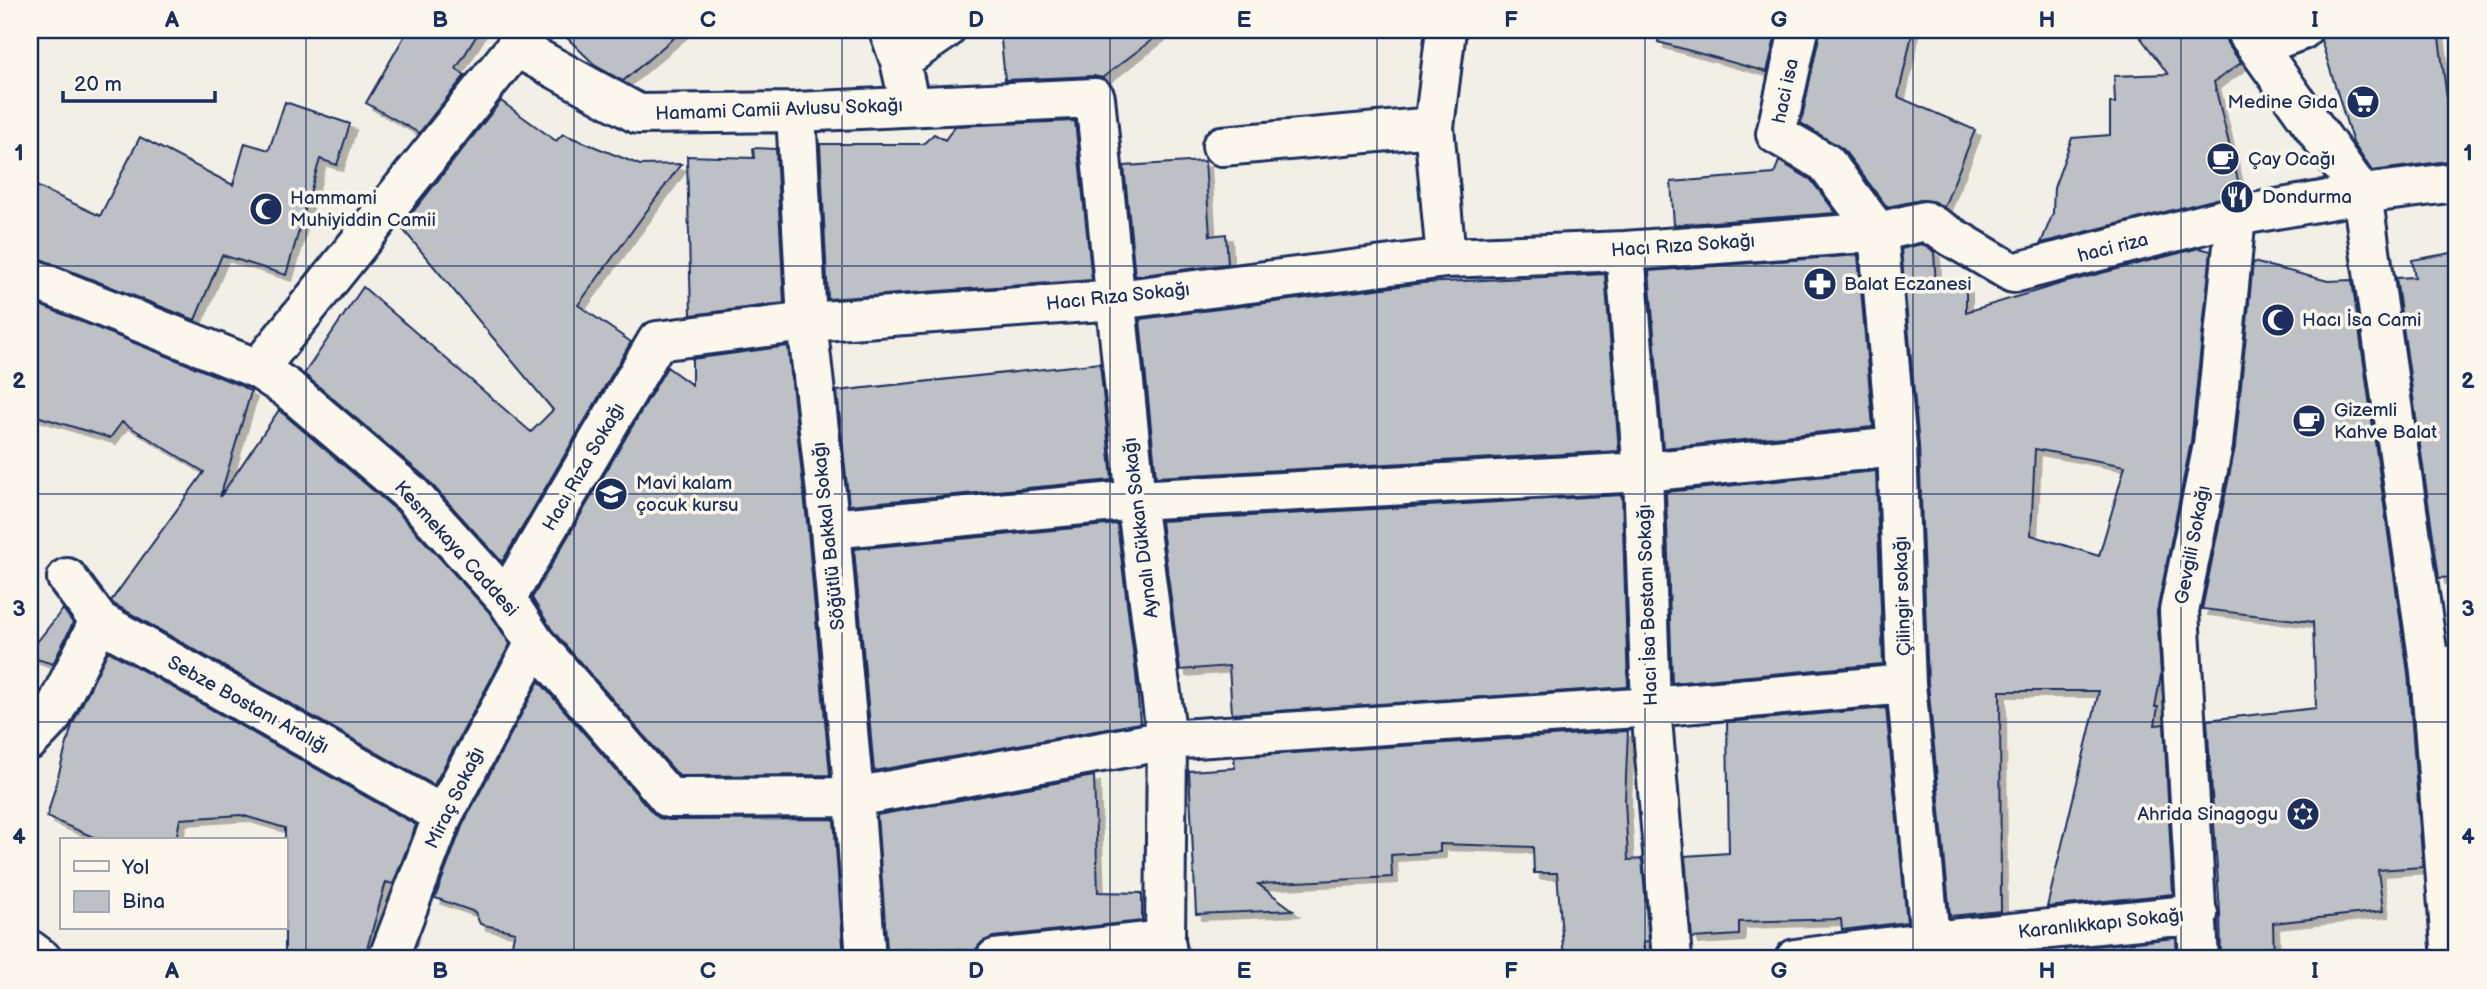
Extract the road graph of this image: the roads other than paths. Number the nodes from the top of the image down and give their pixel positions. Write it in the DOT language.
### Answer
graph roads {
  1 [pos="945,30"];
  2 [pos="1446,30"];
  3 [pos="1799,30"];
  4 [pos="2302,30"];
  5 [pos="2251,38"];
  6 [pos="894,45"];
  7 [pos="1095,97"];
  8 [pos="909,106"];
  9 [pos="796,112"];
  10 [pos="1434,127"];
  11 [pos="1222,146"];
  12 [pos="2457,182"];
  13 [pos="2361,194"];
  14 [pos="2236,216"];
  15 [pos="1878,232"];
  16 [pos="1625,251"];
  17 [pos="1446,258"];
  18 [pos="30,278"];
  19 [pos="1117,300"];
  20 [pos="807,322"];
  21 [pos="258,369"];
  22 [pos="1897,447"];
  23 [pos="1643,472"];
  24 [pos="1136,500"];
  25 [pos="830,529"];
  26 [pos="67,578"];
  27 [pos="506,599"];
  28 [pos="99,621"];
  29 [pos="534,643"];
  30 [pos="2443,668"];
  31 [pos="1906,684"];
  32 [pos="1651,707"];
  33 [pos="30,740"];
  34 [pos="1167,740"];
  35 [pos="854,797"];
  36 [pos="443,815"];
  37 [pos="2198,914"];
  38 [pos="2454,918"];
  39 [pos="30,950"];
  40 [pos="1166,950"];
  41 [pos="1931,950"];
  42 [pos="42,959"];
  43 [pos="388,959"];
  44 [pos="866,959"];
  45 [pos="995,959"];
  46 [pos="1672,959"];
  47 [pos="1795,959"];
  48 [pos="2199,959"];
  49 [pos="2452,959"];
  1 -- 6 [label="street"];
  2 -- 10 [label="street"];
  3 -- 15 [label="street, haci isa"];
  4 -- 5 [label="street"];
  5 -- 13 [label="street"];
  6 -- 8 [label="street"];
  7 -- 8 [label="street, Hamami Camii Avlusu Sokağı"];
  7 -- 19 [label="street, Aynalı Dükkan Sokağı"];
  8 -- 9 [label="street, Hamami Camii Avlusu Sokağı"];
  9 -- 20 [label="street, Söğütlü Bakkal Sokağı"];
  9 -- 21 [label="street, Hamami Camii Avlusu Sokağı"];
  10 -- 11 [label="street"];
  10 -- 17 [label="street"];
  12 -- 13 [label="street, haci riza"];
  13 -- 14 [label="street, haci riza"];
  13 -- 30 [label="street"];
  14 -- 15 [label="street, haci riza"];
  14 -- 37 [label="street, Gevgili Sokağı"];
  15 -- 16 [label="street, Hacı Rıza Sokağı"];
  15 -- 22 [label="street, Çilingir sokağı"];
  16 -- 17 [label="street, Hacı Rıza Sokağı"];
  16 -- 23 [label="street, Hacı İsa Bostanı Sokağı"];
  17 -- 19 [label="street, Hacı Rıza Sokağı"];
  18 -- 21 [label="street, Kesmekaya Caddesi"];
  19 -- 20 [label="street, Hacı Rıza Sokağı"];
  19 -- 24 [label="street, Aynalı Dükkan Sokağı"];
  20 -- 25 [label="street, Söğütlü Bakkal Sokağı"];
  20 -- 27 [label="street, Hacı Rıza Sokağı"];
  21 -- 27 [label="street, Kesmekaya Caddesi"];
  22 -- 23 [label="street"];
  22 -- 31 [label="street, Çilingir sokağı"];
  23 -- 24 [label="street"];
  23 -- 32 [label="street, Hacı İsa Bostanı Sokağı"];
  24 -- 25 [label="street"];
  24 -- 34 [label="street, Aynalı Dükkan Sokağı"];
  25 -- 35 [label="street, Söğütlü Bakkal Sokağı"];
  26 -- 28 [label="street, Sebze Bostanı Aralığı"];
  27 -- 29 [label="street, Kesmekaya Caddesi"];
  28 -- 33 [label="street"];
  28 -- 36 [label="street, Sebze Bostanı Aralığı"];
  29 -- 35 [label="street, Kesmekaya Caddesi"];
  29 -- 36 [label="street, Miraç Sokağı"];
  30 -- 38 [label="street"];
  31 -- 32 [label="street, Kesmekaya Caddesi"];
  31 -- 41 [label="street, Çilingir sokağı"];
  32 -- 34 [label="street, Kesmekaya Caddesi"];
  32 -- 46 [label="street, Hacı İsa Bostanı Sokağı"];
  34 -- 35 [label="street, Kesmekaya Caddesi"];
  34 -- 40 [label="street, Aynalı Dükkan Sokağı"];
  35 -- 44 [label="street, Söğütlü Bakkal Sokağı"];
  36 -- 43 [label="street, Miraç Sokağı"];
  37 -- 41 [label="street, Karanlıkkapı Sokağı"];
  37 -- 48 [label="street, Gevgili Sokağı"];
  38 -- 49 [label="street"];
  39 -- 42 [label="street"];
  40 -- 45 [label="street"];
  41 -- 47 [label="street, Karanlıkkapı Sokağı"];
}
